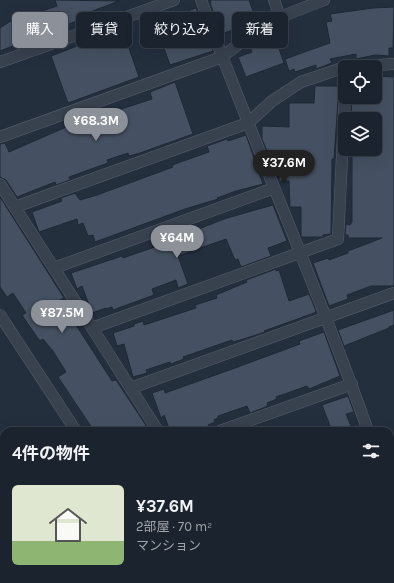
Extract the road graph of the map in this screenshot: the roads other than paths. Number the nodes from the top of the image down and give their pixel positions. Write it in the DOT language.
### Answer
graph roads {
  1 [pos="174,0"];
  2 [pos="201,0"];
  3 [pos="274,0"];
  4 [pos="324,0"];
  5 [pos="278,12"];
  6 [pos="288,14"];
  7 [pos="234,48"];
  8 [pos="222,57"];
  9 [pos="0,62"];
  10 [pos="394,64"];
  11 [pos="382,65"];
  12 [pos="338,70"];
  13 [pos="345,104"];
  14 [pos="248,123"];
  15 [pos="0,137"];
  16 [pos="0,184"];
  17 [pos="274,188"];
  18 [pos="15,207"];
  19 [pos="301,253"];
  20 [pos="54,268"];
  21 [pos="394,293"];
  22 [pos="0,315"];
  23 [pos="327,318"];
  24 [pos="92,328"];
  25 [pos="352,384"];
  26 [pos="131,388"];
  27 [pos="73,427"];
  28 [pos="155,427"];
  29 [pos="231,427"];
  30 [pos="367,427"];
  1 -- 9 [label="street"];
  2 -- 8 [label="street"];
  3 -- 5 [label="street"];
  4 -- 6 [label="street"];
  7 -- 8 [label="street"];
  8 -- 14 [label="street"];
  8 -- 15 [label="street"];
  10 -- 11 [label="street"];
  12 -- 14 [label="street"];
  13 -- 19 [label="street"];
  14 -- 17 [label="street"];
  14 -- 18 [label="street"];
  16 -- 18 [label="street"];
  17 -- 19 [label="street"];
  17 -- 20 [label="street"];
  18 -- 20 [label="street"];
  19 -- 23 [label="street"];
  19 -- 24 [label="street"];
  20 -- 24 [label="street"];
  21 -- 23 [label="street"];
  22 -- 27 [label="street"];
  23 -- 25 [label="street"];
  23 -- 26 [label="street"];
  24 -- 26 [label="street"];
  25 -- 29 [label="street"];
  25 -- 30 [label="street"];
  26 -- 28 [label="street"];
}
